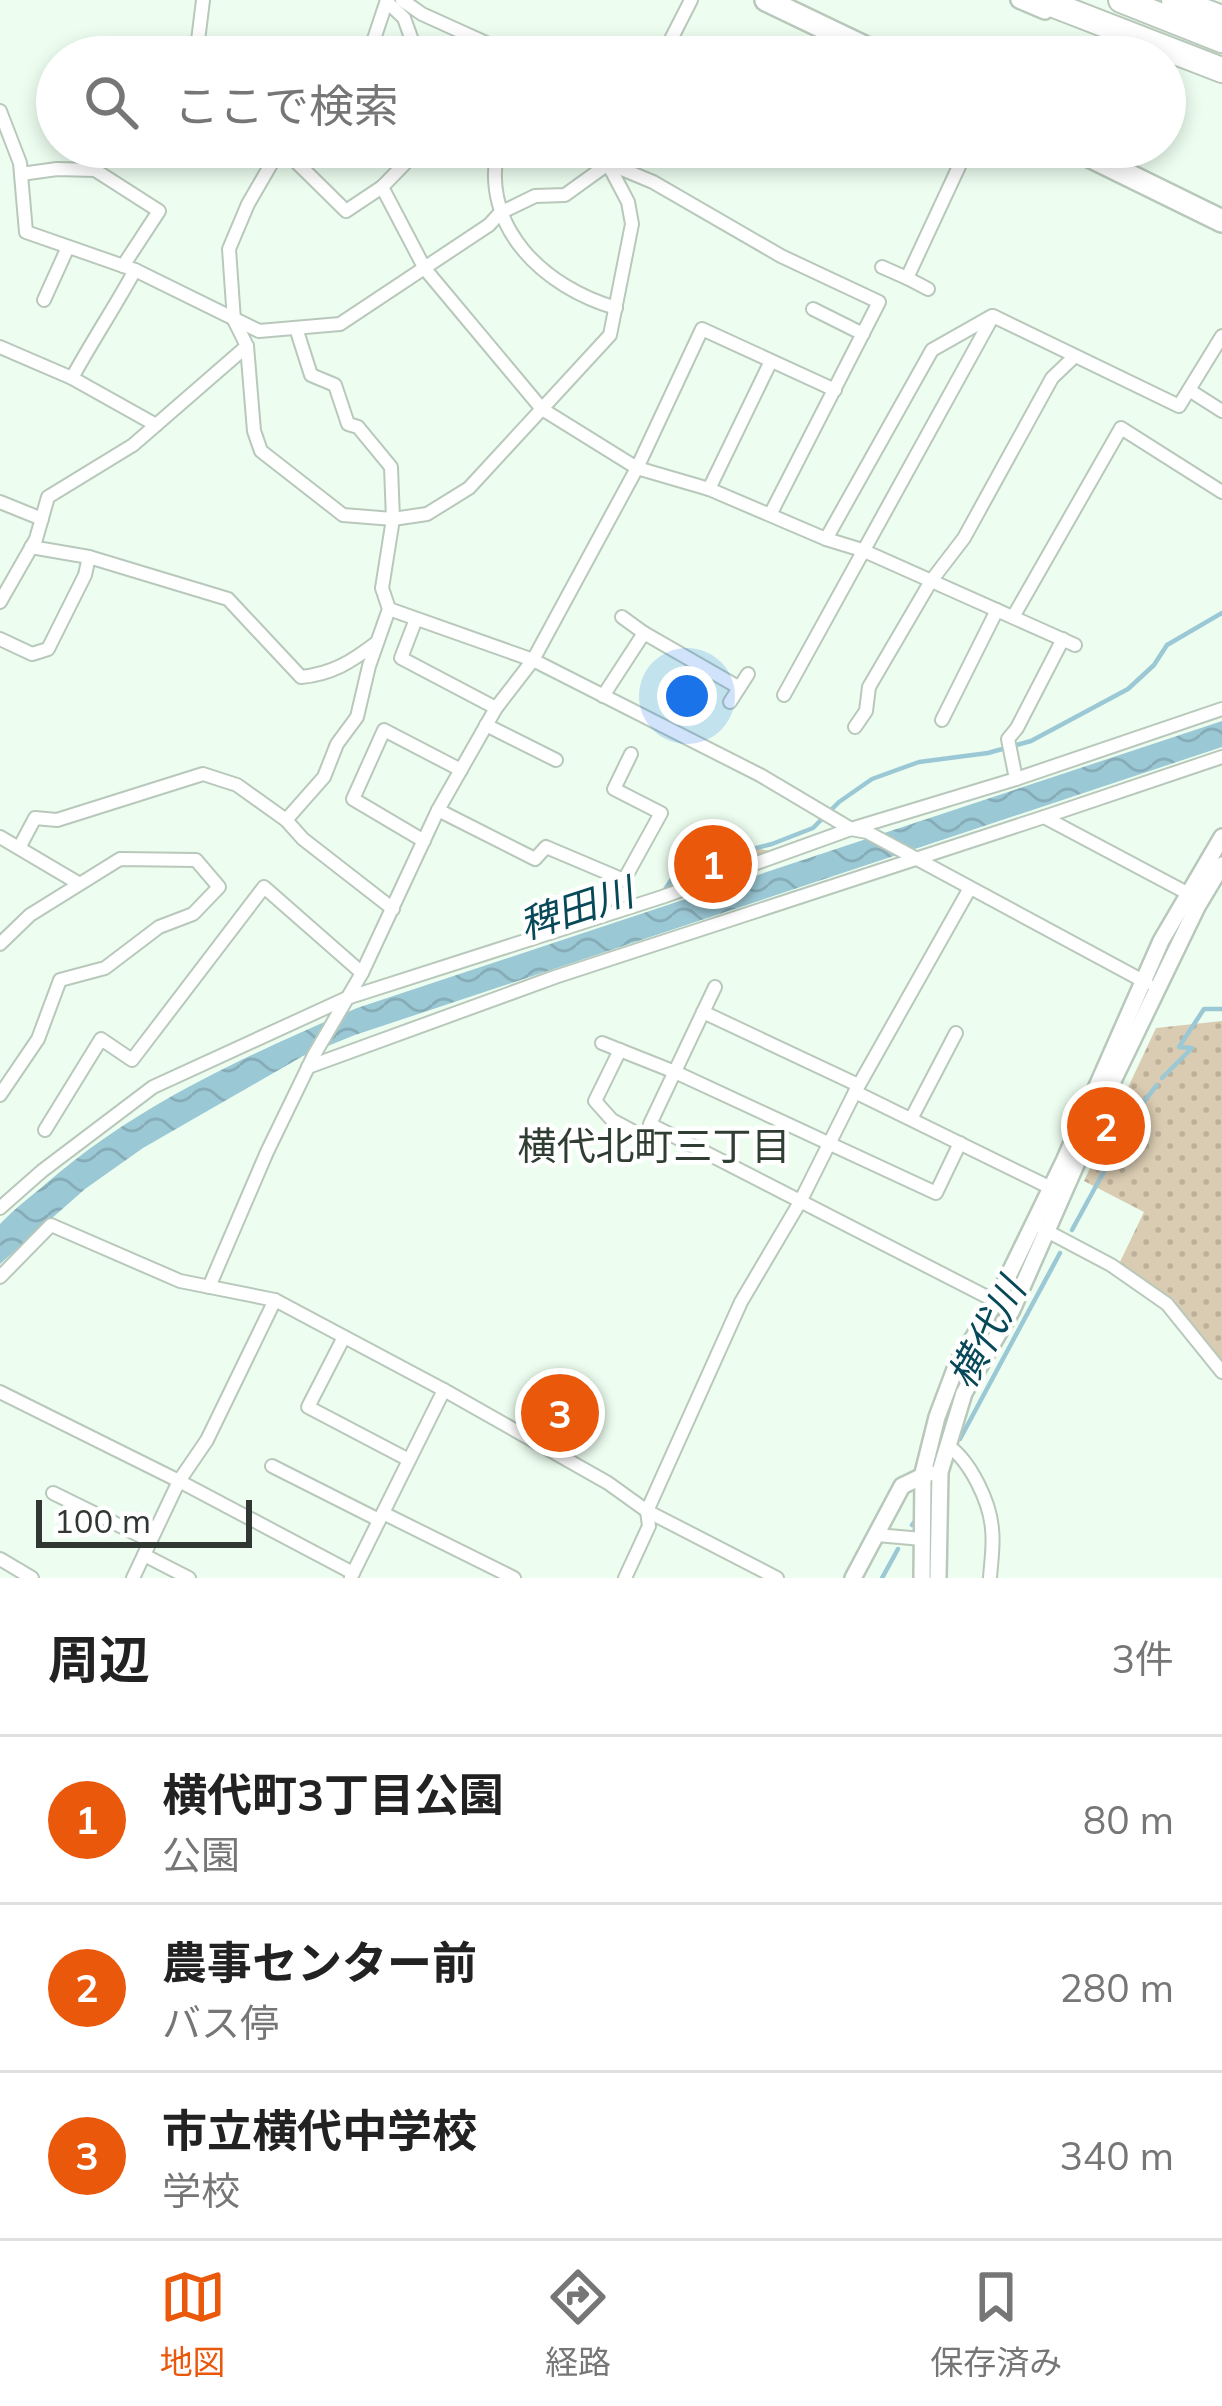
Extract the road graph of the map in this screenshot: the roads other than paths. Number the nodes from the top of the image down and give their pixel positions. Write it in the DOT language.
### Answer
graph roads {
  1 [pos="203,0"];
  2 [pos="402,0"];
  3 [pos="691,0"];
  4 [pos="766,0"];
  5 [pos="1019,0"];
  6 [pos="1040,0"];
  7 [pos="1082,0"];
  8 [pos="1121,0"];
  9 [pos="1143,0"];
  10 [pos="1174,0"];
  11 [pos="387,1"];
  12 [pos="1222,18"];
  13 [pos="1222,31"];
  14 [pos="199,36"];
  15 [pos="375,36"];
  16 [pos="410,36"];
  17 [pos="471,36"];
  18 [pos="673,36"];
  19 [pos="841,36"];
  20 [pos="1108,36"];
  21 [pos="1134,36"];
  22 [pos="1174,36"];
  23 [pos="1222,40"];
  24 [pos="1186,41"];
  25 [pos="1222,55"];
  26 [pos="1186,56"];
  27 [pos="1186,67"];
  28 [pos="1222,70"];
  29 [pos="1222,81"];
  30 [pos="0,111"];
  31 [pos="269,168"];
  32 [pos="302,168"];
  33 [pos="401,168"];
  34 [pos="493,168"];
  35 [pos="603,168"];
  36 [pos="610,168"];
  37 [pos="618,168"];
  38 [pos="958,168"];
  39 [pos="1114,168"];
  40 [pos="21,173"];
  41 [pos="382,188"];
  42 [pos="500,213"];
  43 [pos="1222,221"];
  44 [pos="68,247"];
  45 [pos="882,267"];
  46 [pos="129,268"];
  47 [pos="425,269"];
  48 [pos="907,278"];
  49 [pos="928,289"];
  50 [pos="44,301"];
  51 [pos="616,308"];
  52 [pos="813,309"];
  53 [pos="993,316"];
  54 [pos="234,320"];
  55 [pos="296,328"];
  56 [pos="863,334"];
  57 [pos="1222,336"];
  58 [pos="247,346"];
  59 [pos="0,347"];
  60 [pos="1075,356"];
  61 [pos="771,361"];
  62 [pos="72,378"];
  63 [pos="835,390"];
  64 [pos="1189,390"];
  65 [pos="542,409"];
  66 [pos="1222,412"];
  67 [pos="156,425"];
  68 [pos="637,468"];
  69 [pos="709,489"];
  70 [pos="1222,492"];
  71 [pos="0,502"];
  72 [pos="771,514"];
  73 [pos="42,519"];
  74 [pos="393,519"];
  75 [pos="826,539"];
  76 [pos="32,547"];
  77 [pos="862,550"];
  78 [pos="89,557"];
  79 [pos="931,581"];
  80 [pos="0,602"];
  81 [pos="389,609"];
  82 [pos="997,610"];
  83 [pos="622,617"];
  84 [pos="1013,617"];
  85 [pos="416,619"];
  86 [pos="644,634"];
  87 [pos="0,639"];
  88 [pos="377,642"];
  89 [pos="533,660"];
  90 [pos="748,674"];
  91 [pos="738,687"];
  92 [pos="784,695"];
  93 [pos="603,696"];
  94 [pos="730,703"];
  95 [pos="496,708"];
  96 [pos="1222,709"];
  97 [pos="942,720"];
  98 [pos="486,725"];
  99 [pos="855,727"];
  100 [pos="632,754"];
  101 [pos="1222,757"];
  102 [pos="556,760"];
  103 [pos="461,770"];
  104 [pos="1016,779"];
  105 [pos="439,810"];
  106 [pos="1044,817"];
  107 [pos="286,820"];
  108 [pos="851,829"];
  109 [pos="0,837"];
  110 [pos="1222,837"];
  111 [pos="424,842"];
  112 [pos="19,848"];
  113 [pos="916,858"];
  114 [pos="1222,865"];
  115 [pos="78,883"];
  116 [pos="970,888"];
  117 [pos="1189,894"];
  118 [pos="392,909"];
  119 [pos="0,922"];
  120 [pos="14,930"];
  121 [pos="0,944"];
  122 [pos="362,974"];
  123 [pos="1144,980"];
  124 [pos="716,987"];
  125 [pos="1156,993"];
  126 [pos="344,1002"];
  127 [pos="703,1012"];
  128 [pos="956,1033"];
  129 [pos="602,1043"];
  130 [pos="620,1050"];
  131 [pos="311,1061"];
  132 [pos="675,1072"];
  133 [pos="856,1088"];
  134 [pos="0,1095"];
  135 [pos="910,1119"];
  136 [pos="45,1130"];
  137 [pos="640,1135"];
  138 [pos="960,1143"];
  139 [pos="829,1144"];
  140 [pos="1051,1188"];
  141 [pos="800,1202"];
  142 [pos="0,1208"];
  143 [pos="1040,1228"];
  144 [pos="6,1261"];
  145 [pos="0,1277"];
  146 [pos="209,1287"];
  147 [pos="275,1300"];
  148 [pos="996,1300"];
  149 [pos="1012,1310"];
  150 [pos="344,1337"];
  151 [pos="1222,1372"];
  152 [pos="443,1390"];
  153 [pos="0,1392"];
  154 [pos="947,1445"];
  155 [pos="409,1460"];
  156 [pos="272,1466"];
  157 [pos="931,1473"];
  158 [pos="179,1481"];
  159 [pos="53,1493"];
  160 [pos="647,1511"];
  161 [pos="381,1516"];
  162 [pos="877,1535"];
  163 [pos="922,1539"];
  164 [pos="151,1541"];
  165 [pos="144,1556"];
  166 [pos="0,1559"];
  167 [pos="352,1576"];
  168 [pos="32,1578"];
  169 [pos="133,1578"];
  170 [pos="189,1578"];
  171 [pos="514,1578"];
  172 [pos="626,1578"];
  173 [pos="778,1578"];
  174 [pos="853,1578"];
  175 [pos="922,1578"];
  176 [pos="938,1578"];
  177 [pos="990,1578"];
  1 -- 14 [label="street"];
  2 -- 17 [label="street"];
  3 -- 18 [label="street"];
  4 -- 19 [label="main road"];
  5 -- 20 [label="street"];
  6 -- 21 [label="highway"];
  7 -- 22 [label="highway"];
  8 -- 23 [label="highway"];
  9 -- 13 [label="street"];
  10 -- 12 [label="highway"];
  11 -- 15 [label="street"];
  11 -- 16 [label="street"];
  24 -- 25 [label="highway"];
  26 -- 28 [label="highway"];
  27 -- 29 [label="street"];
  30 -- 40 [label="street"];
  31 -- 54 [label="street"];
  32 -- 41 [label="street"];
  33 -- 41 [label="street"];
  34 -- 42 [label="street"];
  35 -- 42 [label="street"];
  36 -- 51 [label="street"];
  37 -- 56 [label="street"];
  38 -- 48 [label="street"];
  39 -- 43 [label="main road"];
  40 -- 44 [label="street"];
  40 -- 46 [label="street"];
  41 -- 47 [label="street"];
  42 -- 47 [label="street"];
  42 -- 51 [label="street"];
  44 -- 46 [label="street"];
  44 -- 50 [label="street"];
  45 -- 48 [label="street"];
  46 -- 54 [label="street"];
  46 -- 62 [label="street"];
  47 -- 55 [label="street"];
  47 -- 65 [label="street"];
  48 -- 49 [label="street"];
  51 -- 65 [label="street"];
  52 -- 56 [label="street"];
  53 -- 60 [label="street"];
  53 -- 75 [label="street"];
  53 -- 77 [label="street"];
  54 -- 55 [label="street"];
  54 -- 58 [label="street"];
  55 -- 74 [label="street"];
  56 -- 63 [label="street"];
  57 -- 64 [label="street"];
  58 -- 67 [label="street"];
  58 -- 74 [label="street"];
  59 -- 62 [label="street"];
  60 -- 64 [label="street"];
  60 -- 79 [label="street"];
  61 -- 63 [label="street"];
  61 -- 68 [label="street"];
  61 -- 69 [label="street"];
  62 -- 67 [label="street"];
  63 -- 72 [label="street"];
  64 -- 66 [label="street"];
  65 -- 68 [label="street"];
  65 -- 74 [label="street"];
  67 -- 73 [label="street"];
  68 -- 69 [label="street"];
  68 -- 89 [label="street"];
  69 -- 72 [label="street"];
  70 -- 84 [label="street"];
  71 -- 73 [label="street"];
  72 -- 75 [label="street"];
  73 -- 76 [label="street"];
  74 -- 81 [label="street"];
  75 -- 77 [label="street"];
  76 -- 78 [label="street"];
  76 -- 80 [label="street"];
  77 -- 79 [label="street"];
  77 -- 92 [label="street"];
  78 -- 87 [label="street"];
  78 -- 88 [label="street"];
  79 -- 82 [label="street"];
  79 -- 99 [label="street"];
  81 -- 85 [label="street"];
  81 -- 88 [label="street"];
  82 -- 84 [label="street"];
  82 -- 97 [label="street"];
  83 -- 86 [label="street"];
  84 -- 104 [label="street"];
  85 -- 89 [label="street"];
  85 -- 95 [label="street"];
  86 -- 91 [label="street"];
  86 -- 93 [label="street"];
  88 -- 107 [label="street"];
  89 -- 93 [label="street"];
  89 -- 95 [label="street"];
  90 -- 91 [label="street"];
  91 -- 94 [label="street"];
  93 -- 108 [label="street"];
  95 -- 98 [label="street"];
  96 -- 104 [label="street"];
  98 -- 102 [label="street"];
  98 -- 103 [label="street"];
  100 -- 105 [label="street"];
  101 -- 106 [label="street"];
  103 -- 105 [label="street"];
  103 -- 111 [label="street"];
  104 -- 108 [label="street"];
  105 -- 111 [label="street"];
  106 -- 113 [label="street"];
  106 -- 117 [label="street"];
  107 -- 112 [label="street"];
  107 -- 118 [label="street"];
  108 -- 113 [label="street"];
  108 -- 126 [label="street"];
  109 -- 112 [label="street"];
  110 -- 117 [label="street"];
  111 -- 118 [label="street"];
  112 -- 115 [label="street"];
  113 -- 116 [label="street"];
  113 -- 131 [label="street"];
  114 -- 125 [label="street"];
  115 -- 120 [label="street"];
  115 -- 134 [label="street"];
  116 -- 123 [label="street"];
  116 -- 133 [label="street"];
  117 -- 123 [label="street"];
  118 -- 122 [label="street"];
  119 -- 120 [label="street"];
  120 -- 121 [label="street"];
  122 -- 126 [label="street"];
  122 -- 136 [label="street"];
  123 -- 125 [label="street"];
  123 -- 140 [label="street"];
  124 -- 127 [label="street"];
  125 -- 143 [label="street"];
  126 -- 131 [label="street"];
  126 -- 142 [label="street"];
  127 -- 132 [label="street"];
  127 -- 133 [label="street"];
  128 -- 135 [label="street"];
  129 -- 130 [label="street"];
  130 -- 132 [label="street"];
  130 -- 137 [label="street"];
  131 -- 146 [label="street"];
  132 -- 139 [label="street"];
  132 -- 141 [label="street"];
  133 -- 135 [label="street"];
  133 -- 139 [label="street"];
  135 -- 138 [label="street"];
  138 -- 139 [label="street"];
  138 -- 140 [label="street"];
  139 -- 141 [label="street"];
  140 -- 143 [label="street"];
  141 -- 148 [label="street"];
  141 -- 160 [label="street"];
  143 -- 148 [label="street"];
  143 -- 149 [label="street"];
  143 -- 151 [label="street"];
  144 -- 145 [label="street"];
  144 -- 146 [label="street"];
  146 -- 147 [label="street"];
  147 -- 150 [label="street"];
  147 -- 158 [label="street"];
  148 -- 149 [label="street"];
  148 -- 157 [label="street"];
  149 -- 154 [label="street"];
  150 -- 152 [label="street"];
  150 -- 155 [label="street"];
  152 -- 155 [label="street"];
  152 -- 160 [label="street"];
  153 -- 158 [label="street"];
  154 -- 157 [label="street"];
  154 -- 177 [label="street"];
  155 -- 161 [label="street"];
  156 -- 161 [label="street"];
  157 -- 162 [label="street"];
  157 -- 163 [label="street"];
  157 -- 176 [label="street"];
  158 -- 164 [label="street"];
  158 -- 167 [label="street"];
  159 -- 164 [label="street"];
  160 -- 172 [label="street"];
  160 -- 173 [label="street"];
  161 -- 167 [label="street"];
  161 -- 171 [label="street"];
  162 -- 163 [label="street"];
  162 -- 174 [label="street"];
  163 -- 175 [label="street"];
  164 -- 165 [label="street"];
  165 -- 169 [label="street"];
  165 -- 170 [label="street"];
  166 -- 168 [label="street"];
}
